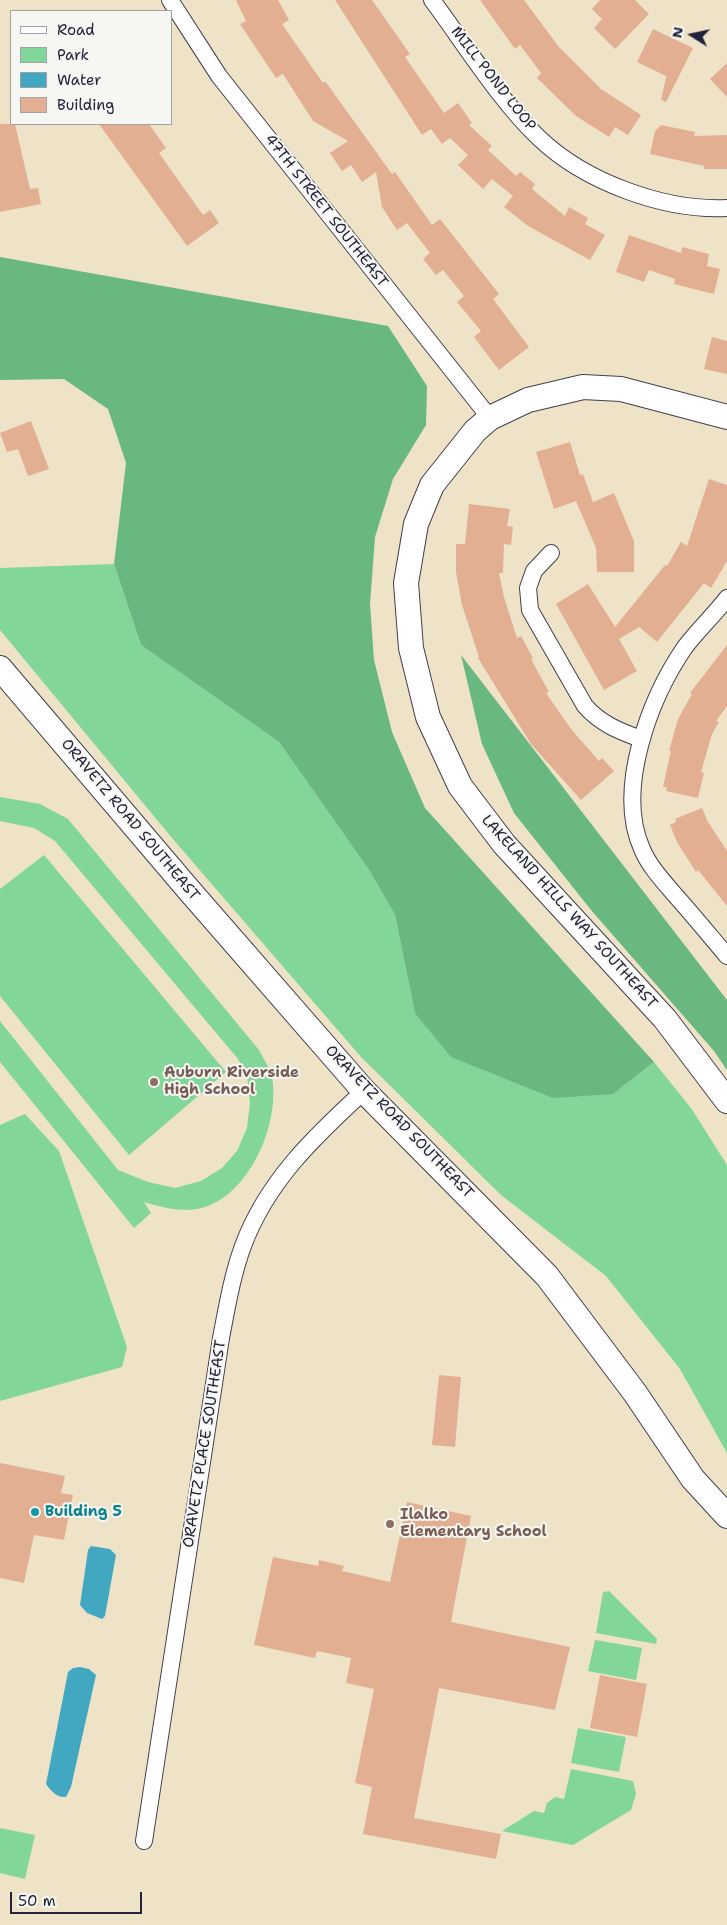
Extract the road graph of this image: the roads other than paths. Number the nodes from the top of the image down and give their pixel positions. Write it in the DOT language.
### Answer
graph roads {
  1 [pos="170,0"];
  2 [pos="432,0"];
  3 [pos="727,208"];
  4 [pos="727,417"];
  5 [pos="490,418"];
  6 [pos="551,552"];
  7 [pos="727,598"];
  8 [pos="0,668"];
  9 [pos="641,739"];
  10 [pos="727,956"];
  11 [pos="364,1091"];
  12 [pos="727,1101"];
  13 [pos="727,1516"];
  14 [pos="144,1841"];
  1 -- 5 [label="street, 47TH STREET SOUTHEAST"];
  2 -- 3 [label="street, MILL POND LOOP"];
  4 -- 5 [label="street, LAKELAND HILLS WAY SOUTHEAST"];
  5 -- 12 [label="street, LAKELAND HILLS WAY SOUTHEAST"];
  6 -- 9 [label="street"];
  7 -- 9 [label="street"];
  8 -- 11 [label="street, ORAVETZ ROAD SOUTHEAST"];
  9 -- 10 [label="street"];
  11 -- 13 [label="street, ORAVETZ ROAD SOUTHEAST"];
  11 -- 14 [label="street, ORAVETZ PLACE SOUTHEAST"];
}
